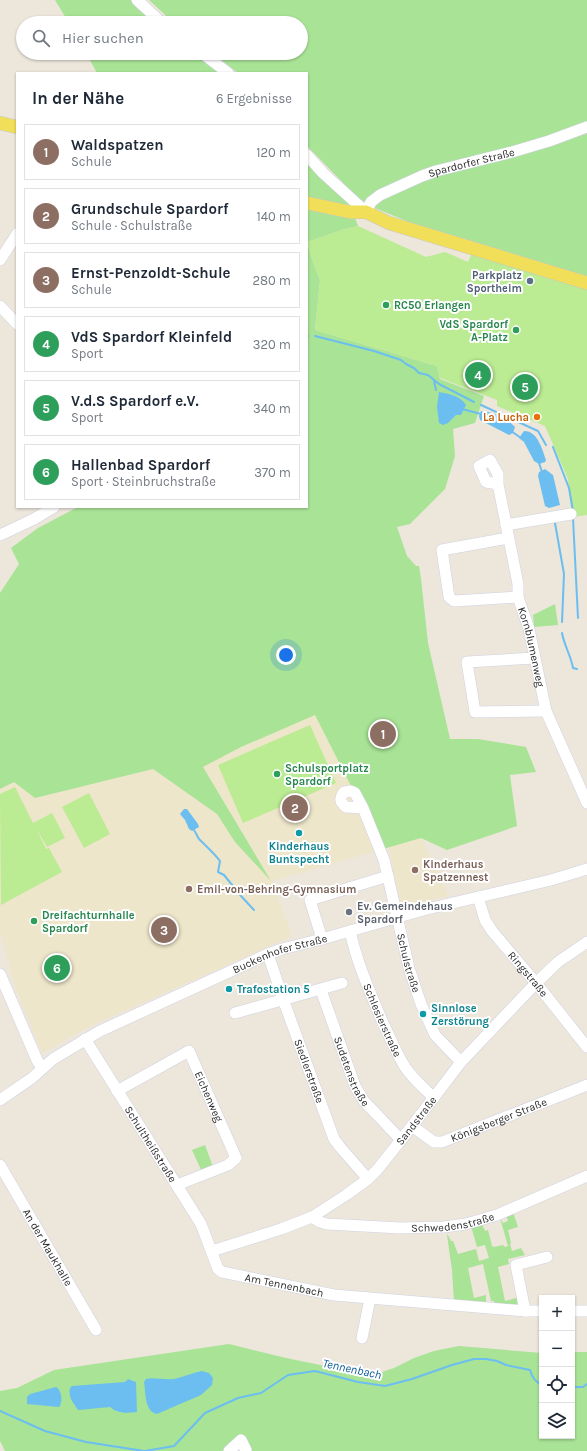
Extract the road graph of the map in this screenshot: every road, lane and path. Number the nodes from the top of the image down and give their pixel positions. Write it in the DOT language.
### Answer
graph roads {
  1 [pos="137,0"];
  2 [pos="154,16"];
  3 [pos="211,60"];
  4 [pos="227,72"];
  5 [pos="0,123"];
  6 [pos="16,127"];
  7 [pos="587,127"];
  8 [pos="308,156"];
  9 [pos="308,203"];
  10 [pos="366,212"];
  11 [pos="16,236"];
  12 [pos="0,260"];
  13 [pos="587,283"];
  14 [pos="0,306"];
  15 [pos="16,323"];
  16 [pos="498,484"];
  17 [pos="52,508"];
  18 [pos="571,514"];
  19 [pos="506,525"];
  20 [pos="0,535"];
  21 [pos="508,538"];
  22 [pos="518,597"];
  23 [pos="534,658"];
  24 [pos="546,711"];
  25 [pos="587,803"];
  26 [pos="363,808"];
  27 [pos="587,869"];
  28 [pos="388,876"];
  29 [pos="478,897"];
  30 [pos="397,918"];
  31 [pos="350,931"];
  32 [pos="322,939"];
  33 [pos="587,942"];
  34 [pos="268,954"];
  35 [pos="0,974"];
  36 [pos="342,983"];
  37 [pos="536,983"];
  38 [pos="321,990"];
  39 [pos="283,999"];
  40 [pos="235,1013"];
  41 [pos="85,1039"];
  42 [pos="587,1047"];
  43 [pos="460,1062"];
  44 [pos="42,1068"];
  45 [pos="587,1084"];
  46 [pos="117,1091"];
  47 [pos="434,1098"];
  48 [pos="0,1100"];
  49 [pos="412,1126"];
  50 [pos="401,1140"];
  51 [pos="0,1165"];
  52 [pos="587,1176"];
  53 [pos="368,1179"];
  54 [pos="177,1185"];
  55 [pos="312,1217"];
  56 [pos="212,1251"];
  57 [pos="547,1258"];
  58 [pos="370,1298"];
  59 [pos="525,1311"];
  60 [pos="539,1311"];
  61 [pos="575,1311"];
  62 [pos="587,1311"];
  63 [pos="96,1330"];
  64 [pos="362,1338"];
  65 [pos="229,1451"];
  66 [pos="245,1451"];
  1 -- 2 [label="street"];
  3 -- 4 [label="street"];
  5 -- 6 [label="main road"];
  7 -- 10 [label="street, Spardorfer Straße"];
  8 -- 10 [label="street"];
  9 -- 10 [label="main road"];
  10 -- 13 [label="main road"];
  11 -- 12 [label="street"];
  14 -- 15 [label="street"];
  16 -- 19 [label="street, Kornblumenweg"];
  17 -- 20 [label="street"];
  18 -- 19 [label="street"];
  19 -- 21 [label="street, Kornblumenweg"];
  21 -- 22 [label="street, Kornblumenweg"];
  21 -- 22 [label="street"];
  22 -- 23 [label="street, Kornblumenweg"];
  23 -- 24 [label="street, Kornblumenweg"];
  23 -- 24 [label="street"];
  24 -- 25 [label="street, Kornblumenweg"];
  26 -- 28 [label="street, Schulstraße"];
  27 -- 29 [label="street, Buckenhofer Straße"];
  28 -- 30 [label="street, Schulstraße"];
  28 -- 32 [label="street"];
  29 -- 30 [label="street, Buckenhofer Straße"];
  29 -- 37 [label="street, Ringstraße"];
  30 -- 31 [label="street, Buckenhofer Straße"];
  30 -- 43 [label="street, Schulstraße"];
  31 -- 32 [label="street, Buckenhofer Straße"];
  31 -- 47 [label="street, Schlesierstraße"];
  32 -- 34 [label="street, Buckenhofer Straße"];
  33 -- 37 [label="street, Sandstraße"];
  34 -- 39 [label="street, Siedlerstraße"];
  34 -- 41 [label="street, Buckenhofer Straße"];
  35 -- 44 [label="street"];
  36 -- 38 [label="street"];
  37 -- 42 [label="street, Ringstraße"];
  37 -- 43 [label="street, Sandstraße"];
  38 -- 39 [label="street"];
  38 -- 50 [label="street, Sudetenstraße"];
  39 -- 40 [label="street"];
  39 -- 53 [label="street, Siedlerstraße"];
  41 -- 44 [label="street, Buckenhofer Straße"];
  41 -- 46 [label="street, Schultheißstraße"];
  43 -- 47 [label="street, Sandstraße"];
  44 -- 48 [label="street, Buckenhofer Straße"];
  45 -- 49 [label="street, Königsberger Straße"];
  46 -- 54 [label="street, Schultheißstraße"];
  46 -- 54 [label="street, Eichenweg"];
  47 -- 49 [label="street, Sandstraße"];
  49 -- 50 [label="street, Sandstraße"];
  50 -- 53 [label="street, Sandstraße"];
  51 -- 63 [label="street, An der Maukhalle"];
  52 -- 55 [label="street, Schwedenstraße"];
  53 -- 55 [label="street, Sandstraße"];
  54 -- 56 [label="street, Schultheißstraße"];
  55 -- 56 [label="street, Sandstraße"];
  56 -- 58 [label="street, Am Tennenbach"];
  57 -- 59 [label="street"];
  58 -- 59 [label="street, Am Tennenbach"];
  58 -- 64 [label="street"];
  59 -- 60 [label="street, Am Tennenbach"];
  61 -- 62 [label="street"];
  65 -- 66 [label="street"];
}
